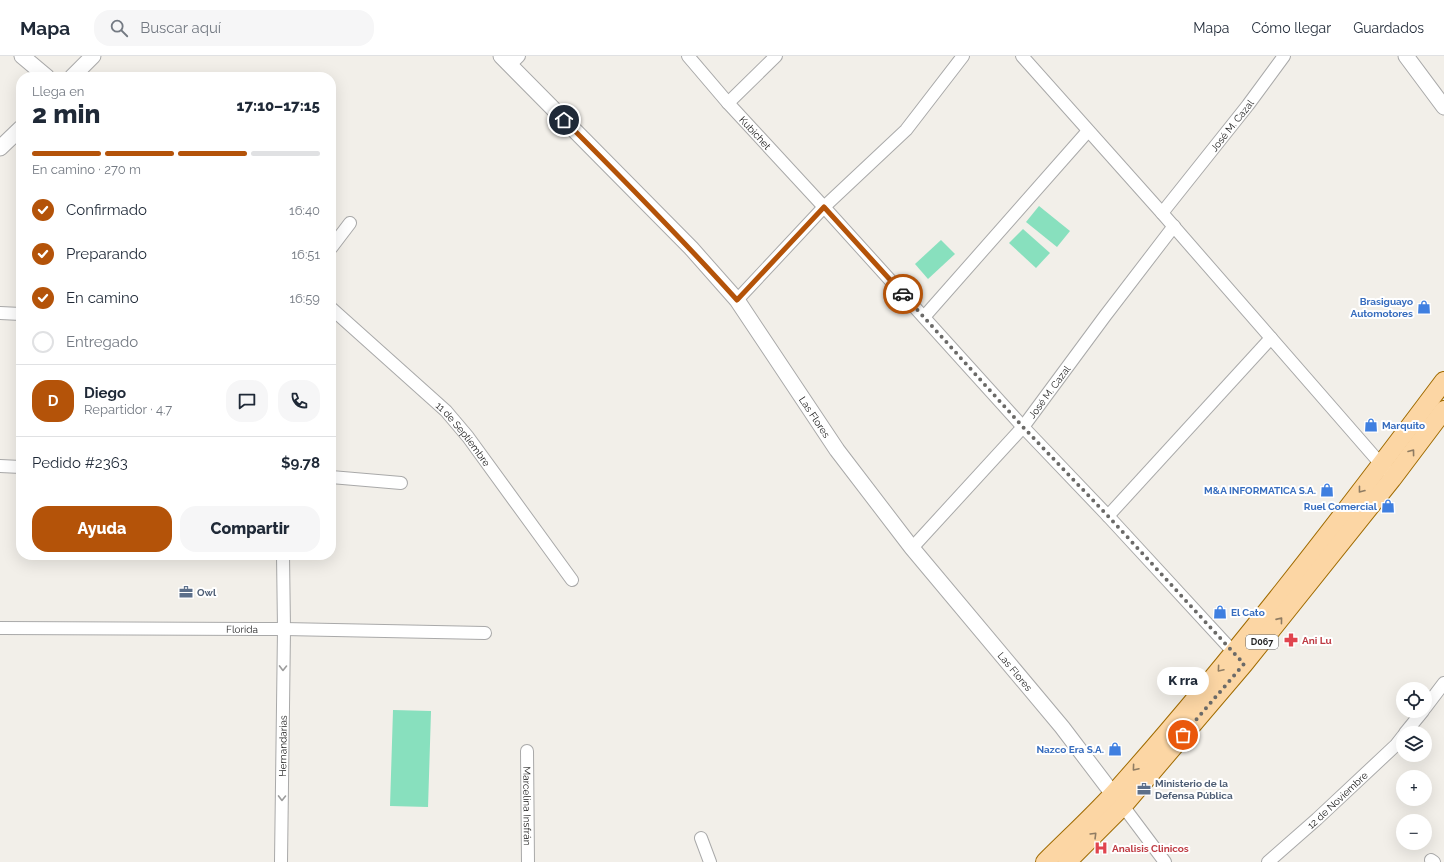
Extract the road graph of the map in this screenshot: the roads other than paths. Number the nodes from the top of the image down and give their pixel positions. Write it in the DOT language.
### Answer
graph roads {
  1 [pos="22,56"];
  2 [pos="93,56"];
  3 [pos="688,56"];
  4 [pos="776,56"];
  5 [pos="963,56"];
  6 [pos="1022,56"];
  7 [pos="1284,56"];
  8 [pos="1406,56"];
  9 [pos="510,59"];
  10 [pos="41,72"];
  11 [pos="77,72"];
  12 [pos="728,103"];
  13 [pos="1444,107"];
  14 [pos="1088,131"];
  15 [pos="16,133"];
  16 [pos="0,148"];
  17 [pos="824,207"];
  18 [pos="1162,213"];
  19 [pos="350,224"];
  20 [pos="1174,226"];
  21 [pos="336,242"];
  22 [pos="737,300"];
  23 [pos="0,313"];
  24 [pos="16,314"];
  25 [pos="336,317"];
  26 [pos="924,317"];
  27 [pos="1271,338"];
  28 [pos="1444,381"];
  29 [pos="1444,410"];
  30 [pos="1023,427"];
  31 [pos="1381,464"];
  32 [pos="0,466"];
  33 [pos="16,467"];
  34 [pos="336,477"];
  35 [pos="1392,478"];
  36 [pos="401,483"];
  37 [pos="1108,516"];
  38 [pos="912,548"];
  39 [pos="283,560"];
  40 [pos="572,580"];
  41 [pos="0,628"];
  42 [pos="284,630"];
  43 [pos="484,633"];
  44 [pos="1239,658"];
  45 [pos="1444,683"];
  46 [pos="1432,699"];
  47 [pos="1417,718"];
  48 [pos="1411,726"];
  49 [pos="1396,745"];
  50 [pos="527,751"];
  51 [pos="1118,800"];
  52 [pos="701,838"];
  53 [pos="281,862"];
  54 [pos="528,862"];
  55 [pos="710,862"];
  56 [pos="1045,862"];
  57 [pos="1066,862"];
  58 [pos="1165,862"];
  59 [pos="1268,862"];
  1 -- 10 [label="street"];
  2 -- 11 [label="street"];
  3 -- 12 [label="street, Kubichet"];
  4 -- 12 [label="street"];
  5 -- 17 [label="street"];
  6 -- 14 [label="street"];
  7 -- 18 [label="street, José M. Cazal"];
  8 -- 13 [label="street"];
  9 -- 22 [label="street, Las Flores"];
  12 -- 17 [label="street, Kubichet"];
  14 -- 18 [label="street"];
  14 -- 26 [label="street"];
  15 -- 16 [label="street"];
  17 -- 22 [label="street"];
  17 -- 26 [label="street, Kubichet"];
  18 -- 20 [label="street"];
  19 -- 21 [label="street"];
  20 -- 27 [label="street"];
  20 -- 30 [label="street, José M. Cazal"];
  22 -- 38 [label="street, Las Flores"];
  23 -- 24 [label="street"];
  25 -- 40 [label="street, 11 de Septiembre"];
  26 -- 30 [label="street, Kubichet"];
  27 -- 31 [label="street"];
  27 -- 37 [label="street"];
  28 -- 31 [label="main road, D067"];
  35 -- 29 [label="main road, D067, one-way"];
  30 -- 37 [label="street, Kubichet"];
  30 -- 38 [label="street, José M. Cazal"];
  31 -- 35 [label="street"];
  31 -- 44 [label="main road, D067, one-way"];
  32 -- 33 [label="street"];
  34 -- 36 [label="street"];
  44 -- 35 [label="main road, D067, one-way"];
  37 -- 44 [label="street, Kubichet"];
  38 -- 51 [label="street, Las Flores"];
  39 -- 42 [label="street, Hernandarias"];
  41 -- 42 [label="street, Florida"];
  42 -- 43 [label="street, Florida"];
  42 -- 53 [label="street, Hernandarias, one-way"];
  44 -- 51 [label="main road, D067"];
  45 -- 46 [label="street"];
  47 -- 48 [label="street"];
  49 -- 59 [label="street, 12 de Noviembre"];
  50 -- 54 [label="street, Marcelina Insfrán"];
  51 -- 56 [label="main road, D067"];
  57 -- 51 [label="main road, D067, one-way"];
  51 -- 58 [label="street"];
  52 -- 55 [label="street"];
}
